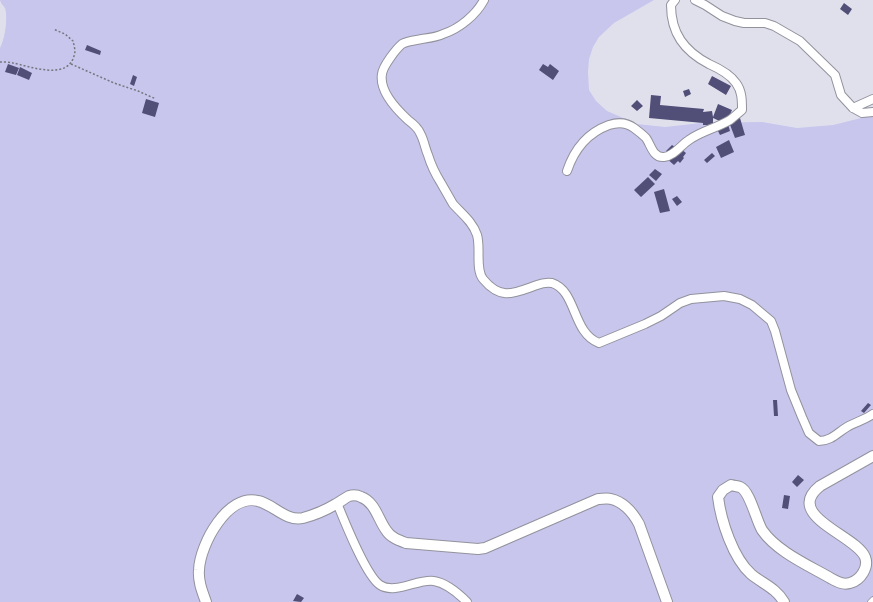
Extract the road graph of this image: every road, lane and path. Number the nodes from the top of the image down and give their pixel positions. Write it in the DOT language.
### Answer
graph roads {
  1 [pos="484,0"];
  2 [pos="675,0"];
  3 [pos="694,0"];
  4 [pos="53,29"];
  5 [pos="0,62"];
  6 [pos="71,64"];
  7 [pos="156,98"];
  8 [pos="873,99"];
  9 [pos="853,108"];
  10 [pos="873,112"];
  11 [pos="567,171"];
  12 [pos="873,414"];
  13 [pos="873,456"];
  14 [pos="337,503"];
  15 [pos="873,599"];
  16 [pos="206,602"];
  17 [pos="467,602"];
  18 [pos="667,602"];
  19 [pos="784,602"];
  20 [pos="870,602"];
  1 -- 12 [label="street"];
  2 -- 11 [label="street"];
  3 -- 9 [label="street"];
  4 -- 6 [label="path"];
  5 -- 6 [label="path"];
  6 -- 7 [label="path"];
  8 -- 9 [label="street"];
  9 -- 10 [label="street"];
  13 -- 19 [label="street"];
  14 -- 16 [label="street"];
  14 -- 17 [label="street"];
  14 -- 18 [label="street"];
  15 -- 20 [label="lane"];
}
